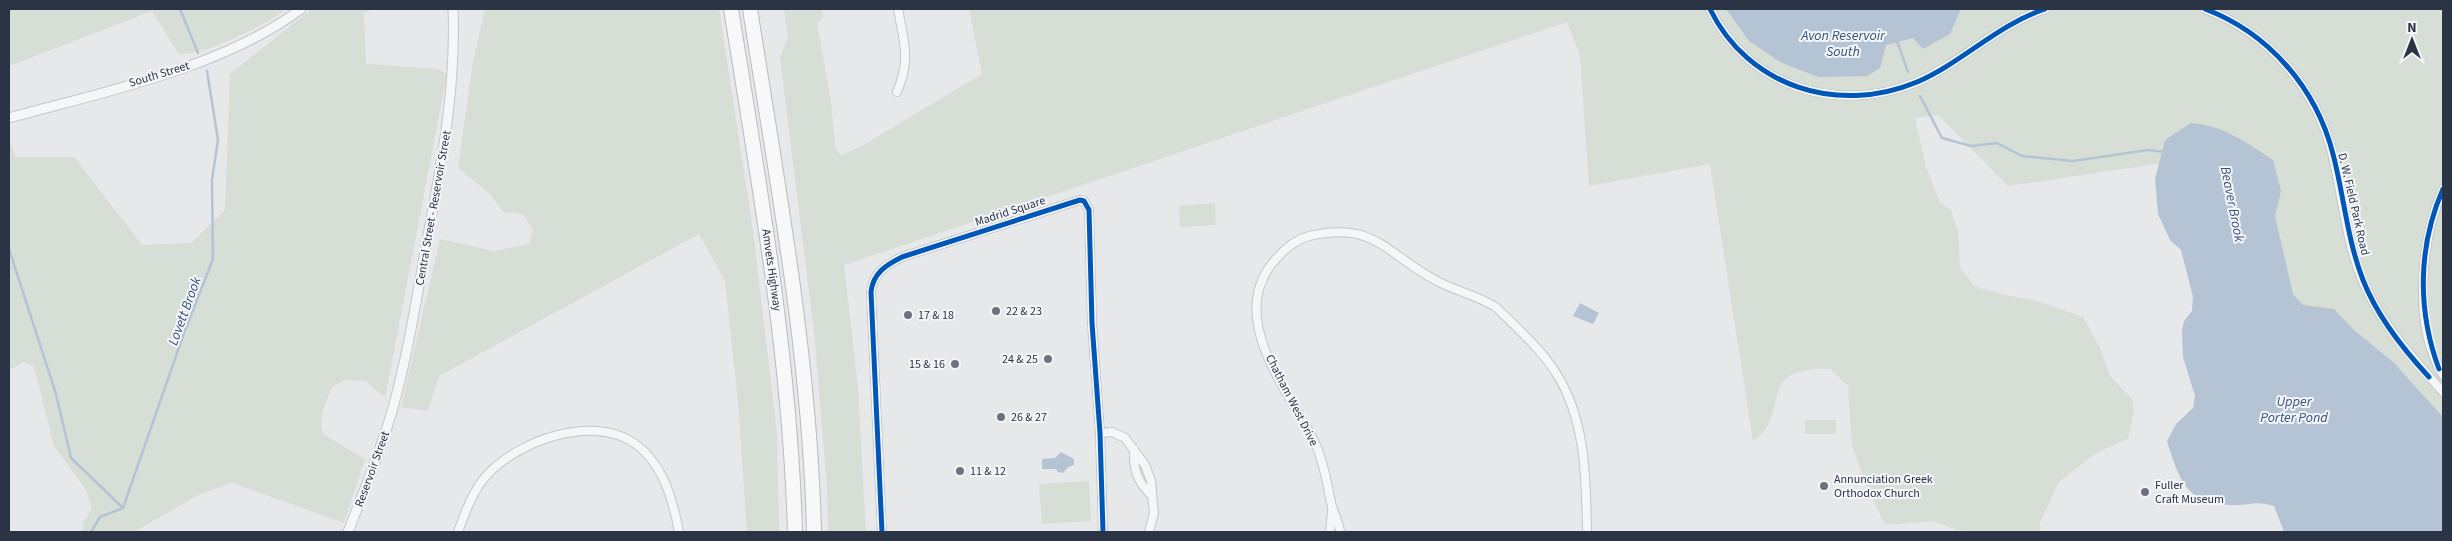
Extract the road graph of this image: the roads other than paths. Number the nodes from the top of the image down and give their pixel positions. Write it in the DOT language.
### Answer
graph roads {
  1 [pos="301,9"];
  2 [pos="453,9"];
  3 [pos="731,9"];
  4 [pos="750,9"];
  5 [pos="898,9"];
  6 [pos="1710,9"];
  7 [pos="2045,9"];
  8 [pos="2204,9"];
  9 [pos="897,92"];
  10 [pos="9,118"];
  11 [pos="2443,188"];
  12 [pos="2443,375"];
  13 [pos="2443,392"];
  14 [pos="394,405"];
  15 [pos="1100,433"];
  16 [pos="1332,506"];
  17 [pos="348,532"];
  18 [pos="458,532"];
  19 [pos="679,532"];
  20 [pos="795,532"];
  21 [pos="814,532"];
  22 [pos="882,532"];
  23 [pos="1103,532"];
  24 [pos="1149,532"];
  25 [pos="1330,532"];
  26 [pos="1340,532"];
  27 [pos="1587,532"];
  1 -- 10 [label="street, South Street"];
  2 -- 14 [label="street, Central Street - Reservoir Street"];
  3 -- 20 [label="highway, Amvets Highway"];
  4 -- 21 [label="highway, Amvets Highway"];
  5 -- 9 [label="street"];
  6 -- 7 [label="street"];
  8 -- 13 [label="street, D. W. Field Park Road"];
  11 -- 12 [label="street"];
  14 -- 17 [label="street, Reservoir Street"];
  15 -- 22 [label="street, Madrid Square"];
  15 -- 23 [label="street, Madrid Square"];
  15 -- 24 [label="street"];
  16 -- 25 [label="street, Chatham West Drive"];
  16 -- 26 [label="street, Chatham West Drive"];
  16 -- 27 [label="street, Chatham West Drive"];
  18 -- 19 [label="street"];
}
